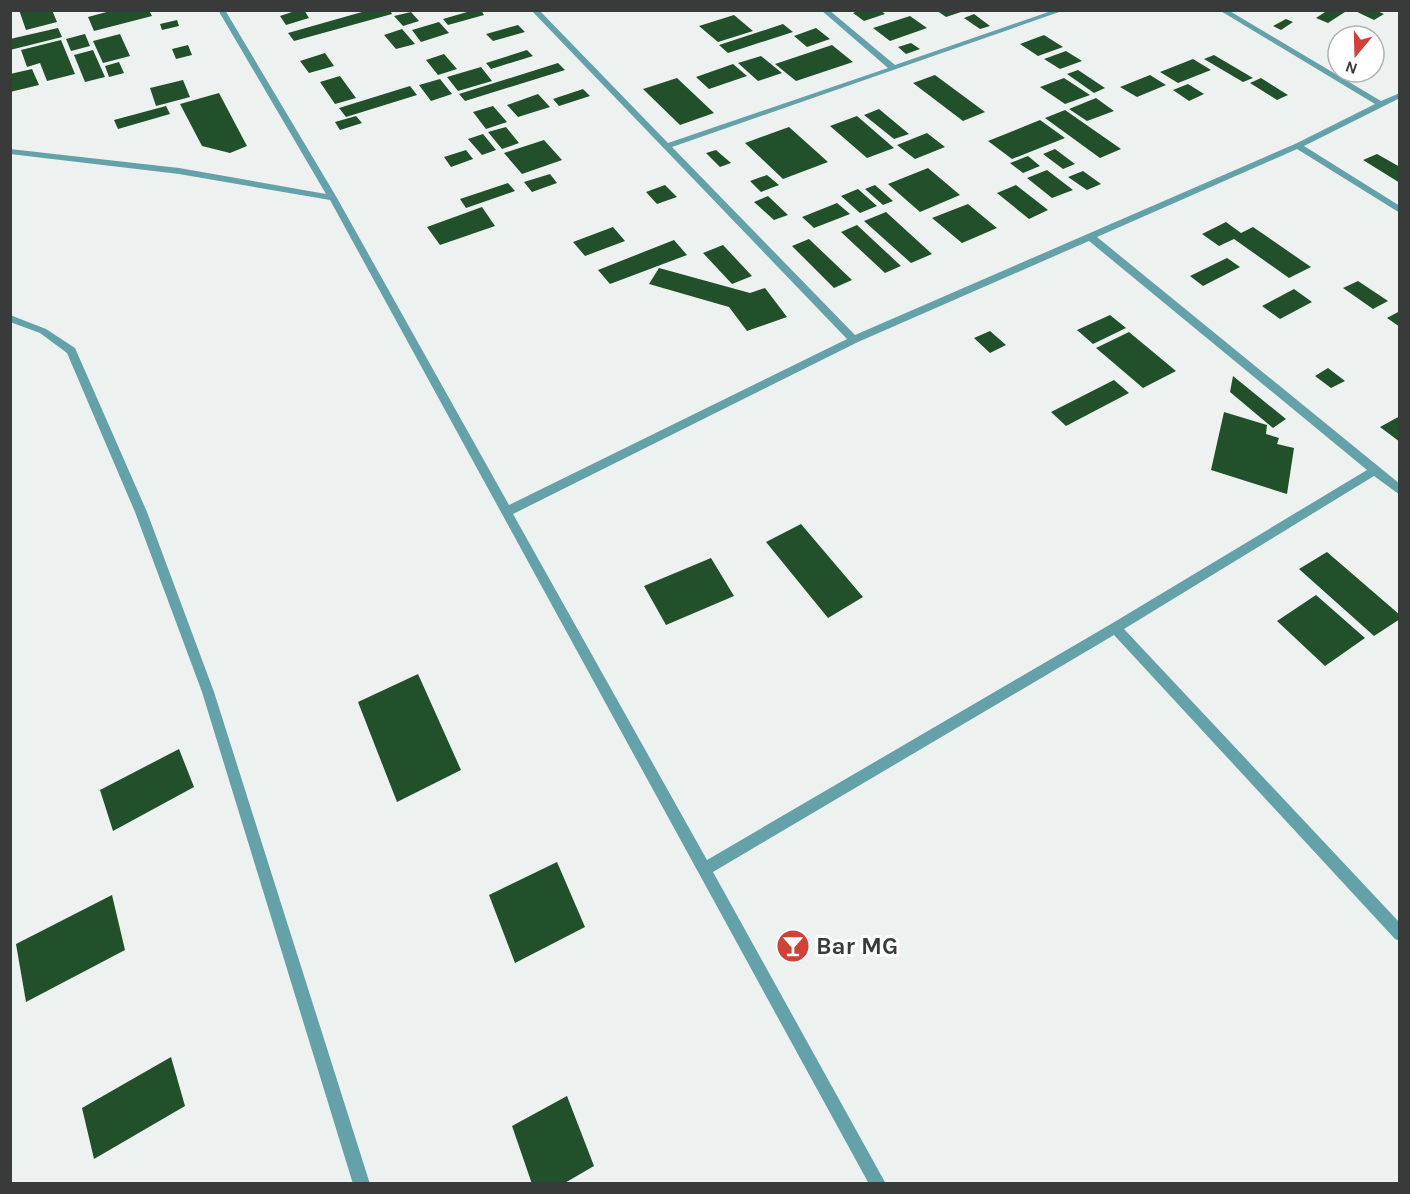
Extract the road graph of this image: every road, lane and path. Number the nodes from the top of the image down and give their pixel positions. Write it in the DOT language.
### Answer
graph roads {
  1 [pos="221,10"];
  2 [pos="534,10"];
  3 [pos="824,10"];
  4 [pos="1062,10"];
  5 [pos="1222,10"];
  6 [pos="892,67"];
  7 [pos="1400,95"];
  8 [pos="1380,104"];
  9 [pos="668,146"];
  10 [pos="1298,146"];
  11 [pos="10,151"];
  12 [pos="333,198"];
  13 [pos="1400,210"];
  14 [pos="1092,238"];
  15 [pos="10,318"];
  16 [pos="854,340"];
  17 [pos="1374,471"];
  18 [pos="1400,491"];
  19 [pos="506,512"];
  20 [pos="1115,628"];
  21 [pos="704,870"];
  22 [pos="1400,934"];
  23 [pos="362,1184"];
  24 [pos="878,1184"];
  1 -- 12 [label="street"];
  2 -- 9 [label="street"];
  3 -- 6 [label="street"];
  4 -- 6 [label="street"];
  5 -- 8 [label="street"];
  6 -- 9 [label="street"];
  7 -- 8 [label="street"];
  8 -- 10 [label="street"];
  9 -- 16 [label="street"];
  10 -- 13 [label="street"];
  10 -- 14 [label="street"];
  11 -- 12 [label="street"];
  12 -- 19 [label="street"];
  14 -- 16 [label="street"];
  14 -- 17 [label="street"];
  15 -- 23 [label="street"];
  16 -- 19 [label="street"];
  17 -- 18 [label="street"];
  17 -- 20 [label="street"];
  19 -- 21 [label="street"];
  20 -- 21 [label="street"];
  20 -- 22 [label="street"];
  21 -- 24 [label="street"];
}
